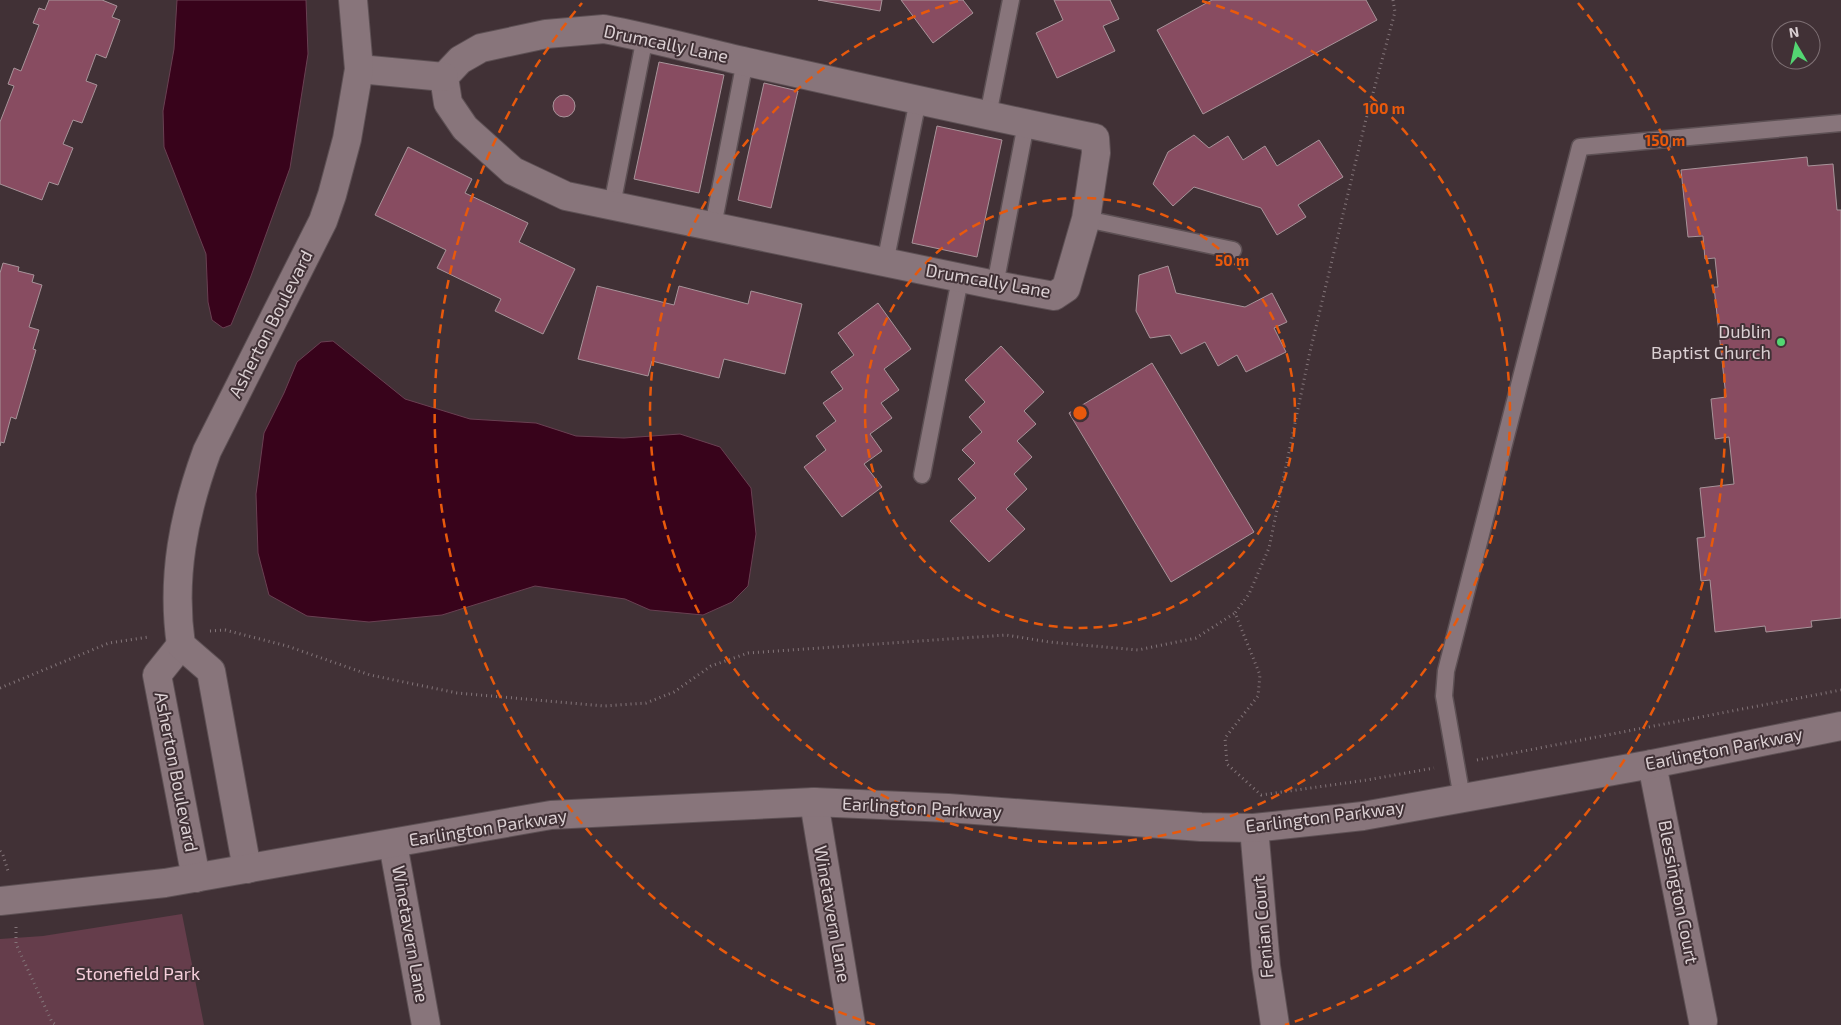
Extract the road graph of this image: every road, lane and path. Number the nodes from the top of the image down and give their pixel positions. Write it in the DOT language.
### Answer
graph roads {
  1 [pos="353,0"];
  2 [pos="1011,0"];
  3 [pos="1393,0"];
  4 [pos="645,37"];
  5 [pos="745,61"];
  6 [pos="359,69"];
  7 [pos="444,77"];
  8 [pos="918,100"];
  9 [pos="988,115"];
  10 [pos="1841,123"];
  11 [pos="1026,124"];
  12 [pos="612,205"];
  13 [pos="1086,219"];
  14 [pos="713,226"];
  15 [pos="1233,250"];
  16 [pos="885,263"];
  17 [pos="960,279"];
  18 [pos="995,285"];
  19 [pos="922,475"];
  20 [pos="1235,613"];
  21 [pos="180,639"];
  22 [pos="0,688"];
  23 [pos="1841,690"];
  24 [pos="1841,726"];
  25 [pos="1457,764"];
  26 [pos="1652,764"];
  27 [pos="1462,798"];
  28 [pos="814,802"];
  29 [pos="1254,828"];
  30 [pos="393,844"];
  31 [pos="247,869"];
  32 [pos="196,878"];
  33 [pos="8,900"];
  34 [pos="1703,1021"];
  35 [pos="53,1024"];
  36 [pos="426,1025"];
  37 [pos="851,1025"];
  38 [pos="1275,1025"];
  1 -- 6 [label="street, Asherton Boulevard"];
  2 -- 9 [label="lane"];
  3 -- 20 [label="path"];
  4 -- 5 [label="street, Drumcally Lane"];
  4 -- 7 [label="street, Drumcally Lane"];
  4 -- 12 [label="lane"];
  5 -- 8 [label="street, Drumcally Lane"];
  5 -- 14 [label="lane"];
  6 -- 7 [label="street"];
  6 -- 21 [label="street, Asherton Boulevard"];
  7 -- 12 [label="street, Drumcally Lane"];
  8 -- 9 [label="street, Drumcally Lane"];
  8 -- 16 [label="lane"];
  9 -- 11 [label="street, Drumcally Lane"];
  10 -- 25 [label="lane"];
  11 -- 13 [label="street, Drumcally Lane"];
  11 -- 18 [label="lane"];
  12 -- 14 [label="street, Drumcally Lane"];
  13 -- 15 [label="lane"];
  13 -- 18 [label="street, Drumcally Lane"];
  14 -- 16 [label="street, Drumcally Lane"];
  16 -- 17 [label="street, Drumcally Lane"];
  17 -- 18 [label="street, Drumcally Lane"];
  17 -- 19 [label="lane"];
  20 -- 21 [label="path"];
  20 -- 25 [label="path"];
  21 -- 22 [label="path"];
  21 -- 31 [label="street"];
  21 -- 32 [label="street, Asherton Boulevard"];
  23 -- 25 [label="path"];
  24 -- 26 [label="street, Earlington Parkway"];
  25 -- 27 [label="lane"];
  26 -- 27 [label="street, Earlington Parkway"];
  26 -- 34 [label="street, Blessington Court"];
  27 -- 29 [label="street, Earlington Parkway"];
  28 -- 29 [label="street, Earlington Parkway"];
  28 -- 30 [label="street, Earlington Parkway"];
  28 -- 37 [label="street, Winetavern Lane"];
  29 -- 38 [label="street, Fenian Court"];
  30 -- 31 [label="street, Earlington Parkway"];
  30 -- 36 [label="street, Winetavern Lane"];
  31 -- 32 [label="street, Earlington Parkway"];
  32 -- 33 [label="street, Earlington Parkway"];
  33 -- 35 [label="path"];
}
